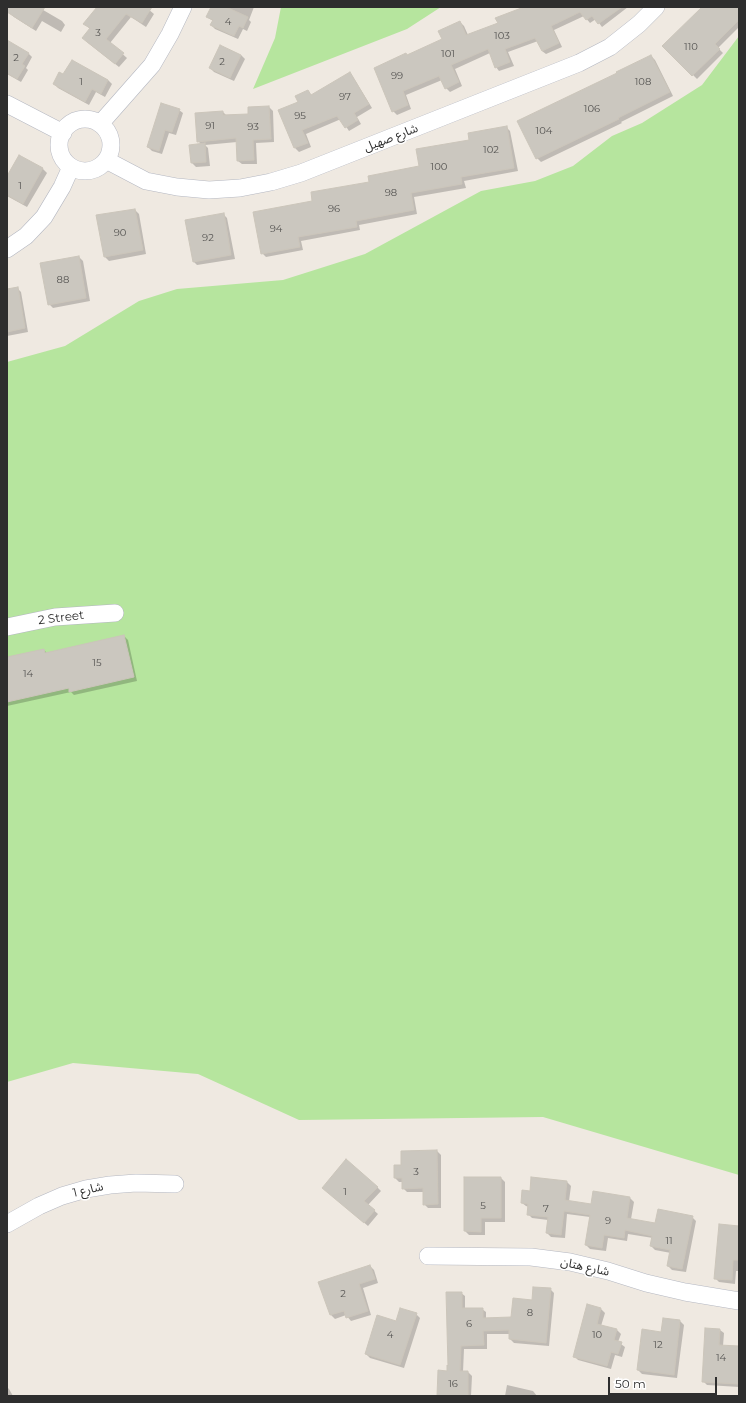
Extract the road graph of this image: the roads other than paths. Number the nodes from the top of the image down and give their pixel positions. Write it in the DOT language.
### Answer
graph roads {
  1 [pos="183,7"];
  2 [pos="656,7"];
  3 [pos="7,104"];
  4 [pos="100,124"];
  5 [pos="63,132"];
  6 [pos="106,160"];
  7 [pos="71,167"];
  8 [pos="7,249"];
  9 [pos="115,613"];
  10 [pos="7,627"];
  11 [pos="175,1184"];
  12 [pos="7,1224"];
  13 [pos="428,1256"];
  14 [pos="739,1301"];
  1 -- 4 [label="street"];
  2 -- 6 [label="street, شارع صهيل"];
  3 -- 5 [label="street"];
  4 -- 5 [label="street"];
  4 -- 6 [label="street"];
  5 -- 7 [label="street"];
  6 -- 7 [label="street"];
  7 -- 8 [label="street"];
  9 -- 10 [label="street, 2 Street"];
  11 -- 12 [label="street, شارع 1"];
  13 -- 14 [label="street, شارع هتان"];
}
